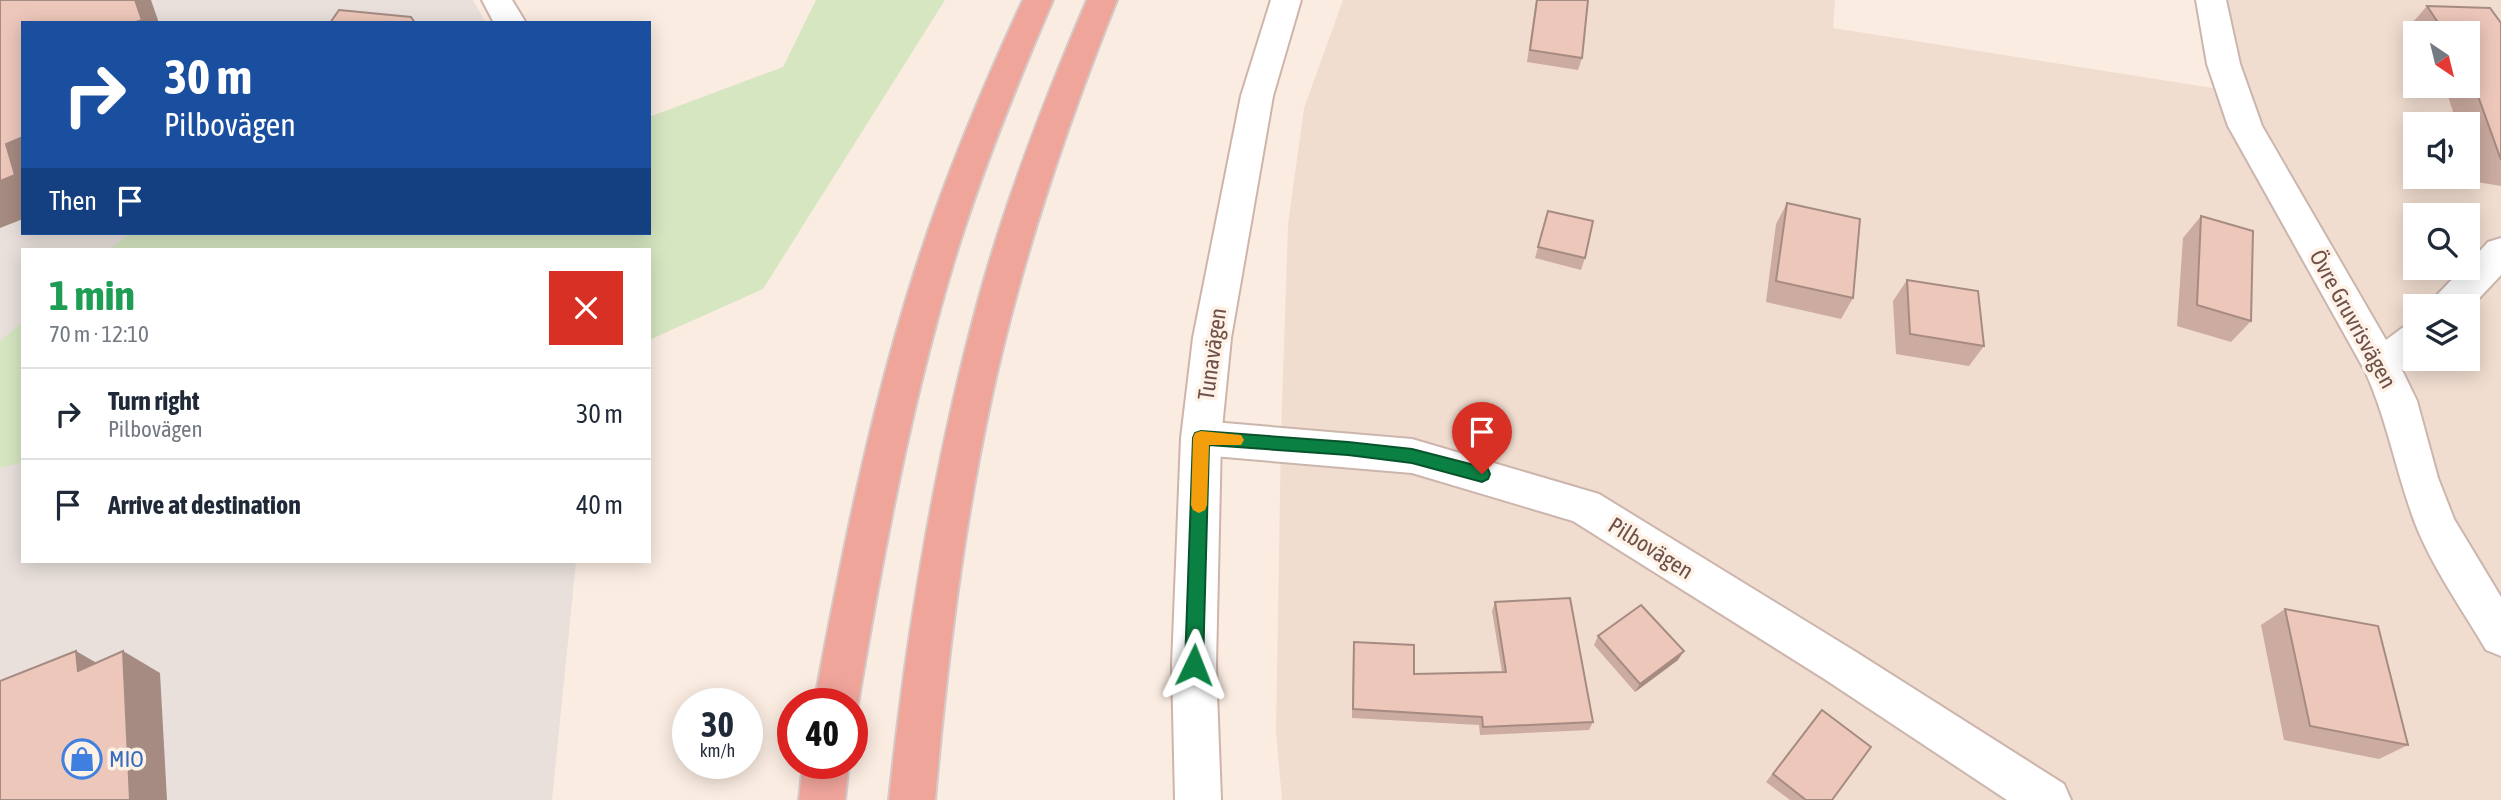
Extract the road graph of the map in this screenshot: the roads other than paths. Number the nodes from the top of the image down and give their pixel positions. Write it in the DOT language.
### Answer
graph roads {
  1 [pos="497,0"];
  2 [pos="1038,0"];
  3 [pos="1102,0"];
  4 [pos="1286,0"];
  5 [pos="2211,0"];
  6 [pos="509,21"];
  7 [pos="2501,252"];
  8 [pos="2461,294"];
  9 [pos="2403,348"];
  10 [pos="2381,365"];
  11 [pos="1201,438"];
  12 [pos="2501,636"];
  13 [pos="839,688"];
  14 [pos="824,779"];
  15 [pos="822,800"];
  16 [pos="912,800"];
  17 [pos="1198,800"];
  18 [pos="2048,800"];
  1 -- 6 [label="street"];
  2 -- 13 [label="highway"];
  3 -- 16 [label="highway"];
  4 -- 11 [label="street, Tunavägen"];
  5 -- 10 [label="street, Övre Gruvrisvägen"];
  7 -- 8 [label="street"];
  9 -- 10 [label="street"];
  10 -- 12 [label="street, Övre Gruvrisvägen"];
  11 -- 17 [label="street, Tunavägen"];
  11 -- 18 [label="street, Pilbovägen"];
  14 -- 15 [label="highway"];
}
